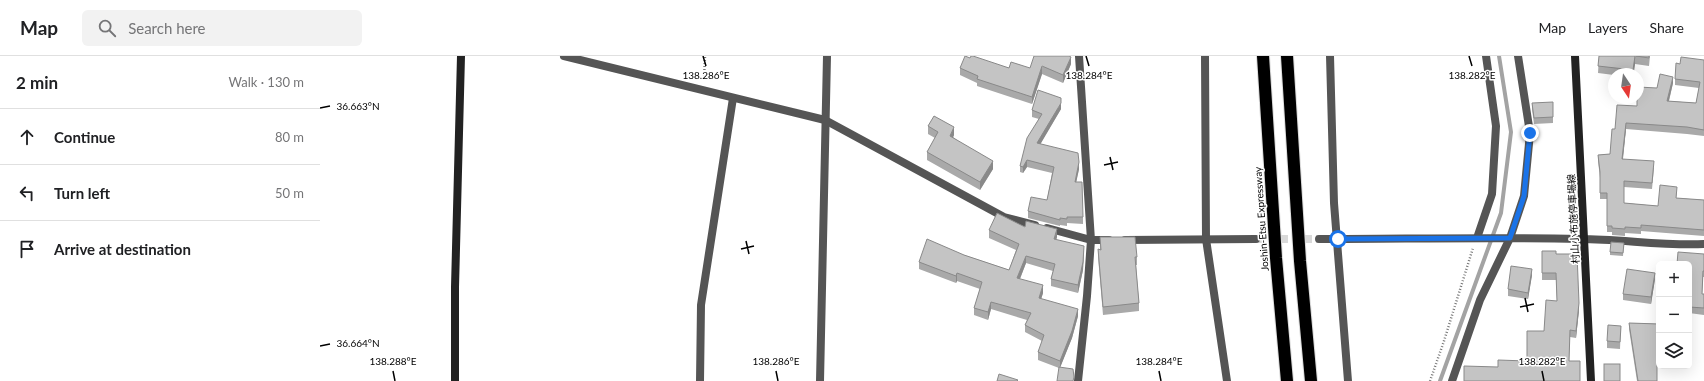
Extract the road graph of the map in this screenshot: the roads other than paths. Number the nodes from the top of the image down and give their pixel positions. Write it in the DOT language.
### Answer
graph roads {
  1 [pos="461,56"];
  2 [pos="564,56"];
  3 [pos="827,56"];
  4 [pos="1079,56"];
  5 [pos="1205,56"];
  6 [pos="1263,56"];
  7 [pos="1287,56"];
  8 [pos="1330,56"];
  9 [pos="1486,56"];
  10 [pos="1518,56"];
  11 [pos="1575,56"];
  12 [pos="734,98"];
  13 [pos="825,120"];
  14 [pos="1319,238"];
  15 [pos="1479,238"];
  16 [pos="1506,238"];
  17 [pos="1206,239"];
  18 [pos="1256,239"];
  19 [pos="1338,239"];
  20 [pos="1585,239"];
  21 [pos="1091,240"];
  22 [pos="1704,244"];
  23 [pos="455,381"];
  24 [pos="700,381"];
  25 [pos="820,381"];
  26 [pos="1078,381"];
  27 [pos="1227,381"];
  28 [pos="1287,381"];
  29 [pos="1311,381"];
  30 [pos="1348,381"];
  31 [pos="1452,381"];
  32 [pos="1591,381"];
  1 -- 23 [label="main road"];
  2 -- 12 [label="street"];
  3 -- 13 [label="street"];
  4 -- 21 [label="street"];
  5 -- 17 [label="street"];
  6 -- 28 [label="highway, Joshin-Etsu Expressway"];
  7 -- 29 [label="highway"];
  8 -- 19 [label="street"];
  9 -- 15 [label="street"];
  10 -- 16 [label="street"];
  11 -- 20 [label="main road, 村山小布施停車場線"];
  12 -- 13 [label="street"];
  12 -- 24 [label="street"];
  13 -- 21 [label="street"];
  13 -- 25 [label="street"];
  14 -- 19 [label="street"];
  15 -- 16 [label="street"];
  15 -- 19 [label="street"];
  16 -- 20 [label="street"];
  16 -- 31 [label="street"];
  17 -- 18 [label="street"];
  17 -- 21 [label="street"];
  17 -- 27 [label="street"];
  19 -- 30 [label="street"];
  20 -- 22 [label="street"];
  20 -- 32 [label="main road, 村山小布施停車場線"];
  21 -- 26 [label="street"];
}
